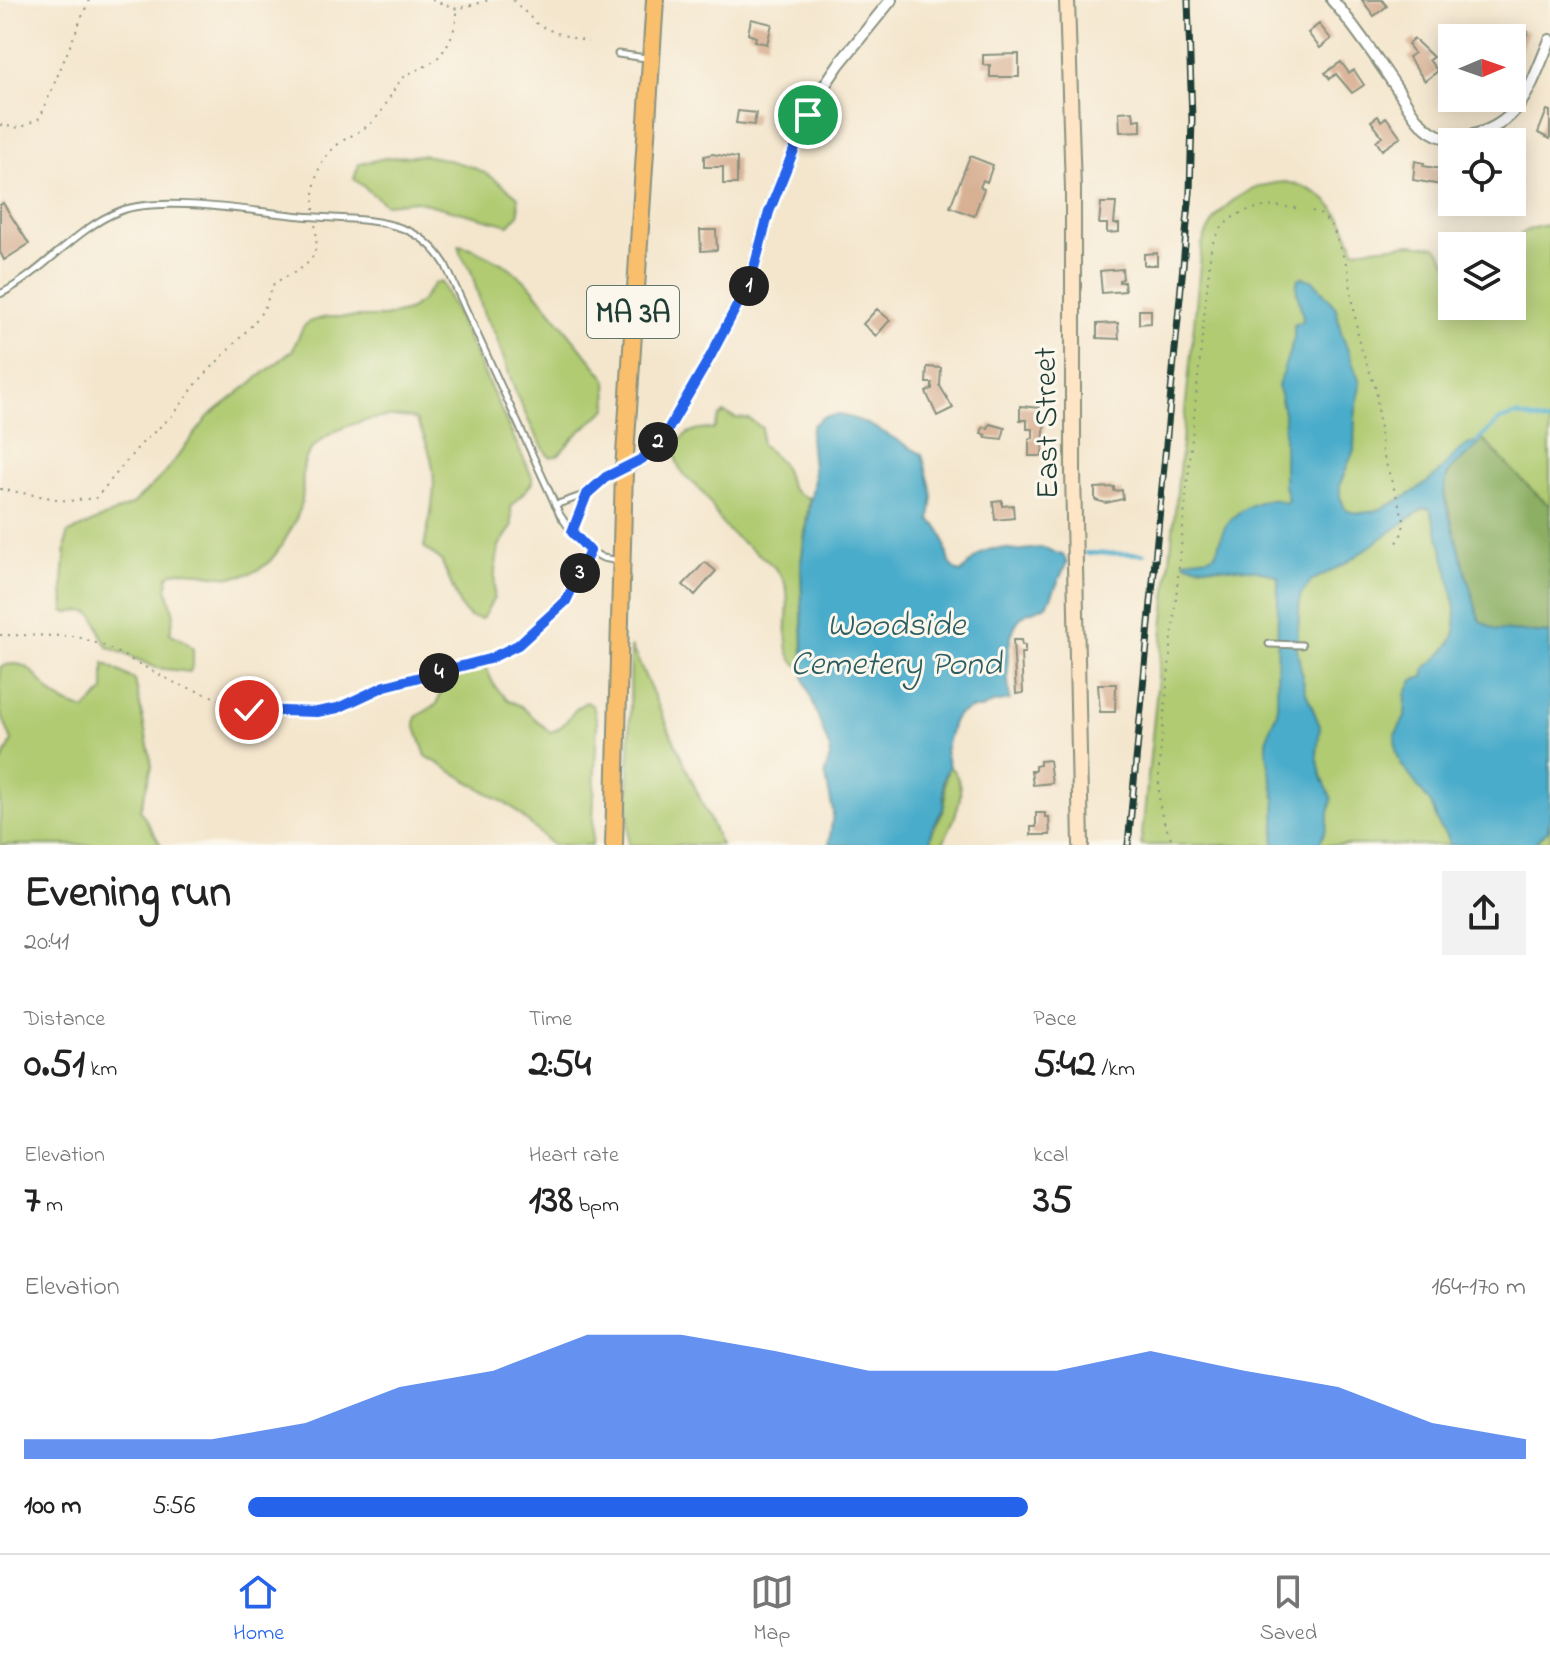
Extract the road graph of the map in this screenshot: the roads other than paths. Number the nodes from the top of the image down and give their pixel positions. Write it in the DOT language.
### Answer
graph roads {
  1 [pos="655,0"];
  2 [pos="891,0"];
  3 [pos="1067,0"];
  4 [pos="1332,0"];
  5 [pos="1550,40"];
  6 [pos="618,54"];
  7 [pos="651,59"];
  8 [pos="0,294"];
  9 [pos="624,470"];
  10 [pos="587,494"];
  11 [pos="554,505"];
  12 [pos="572,532"];
  13 [pos="621,561"];
  14 [pos="1269,644"];
  15 [pos="1302,645"];
  16 [pos="614,845"];
  17 [pos="1081,845"];
  1 -- 7 [label="main road, MA 3A"];
  2 -- 9 [label="street"];
  3 -- 17 [label="main road, East Street"];
  4 -- 5 [label="street"];
  6 -- 7 [label="lane"];
  7 -- 9 [label="main road, MA 3A"];
  8 -- 11 [label="lane"];
  9 -- 10 [label="lane"];
  9 -- 13 [label="main road, MA 3A"];
  10 -- 11 [label="lane"];
  10 -- 12 [label="lane"];
  11 -- 12 [label="lane"];
  12 -- 13 [label="lane"];
  13 -- 16 [label="main road, MA 3A"];
  14 -- 15 [label="lane"];
}
